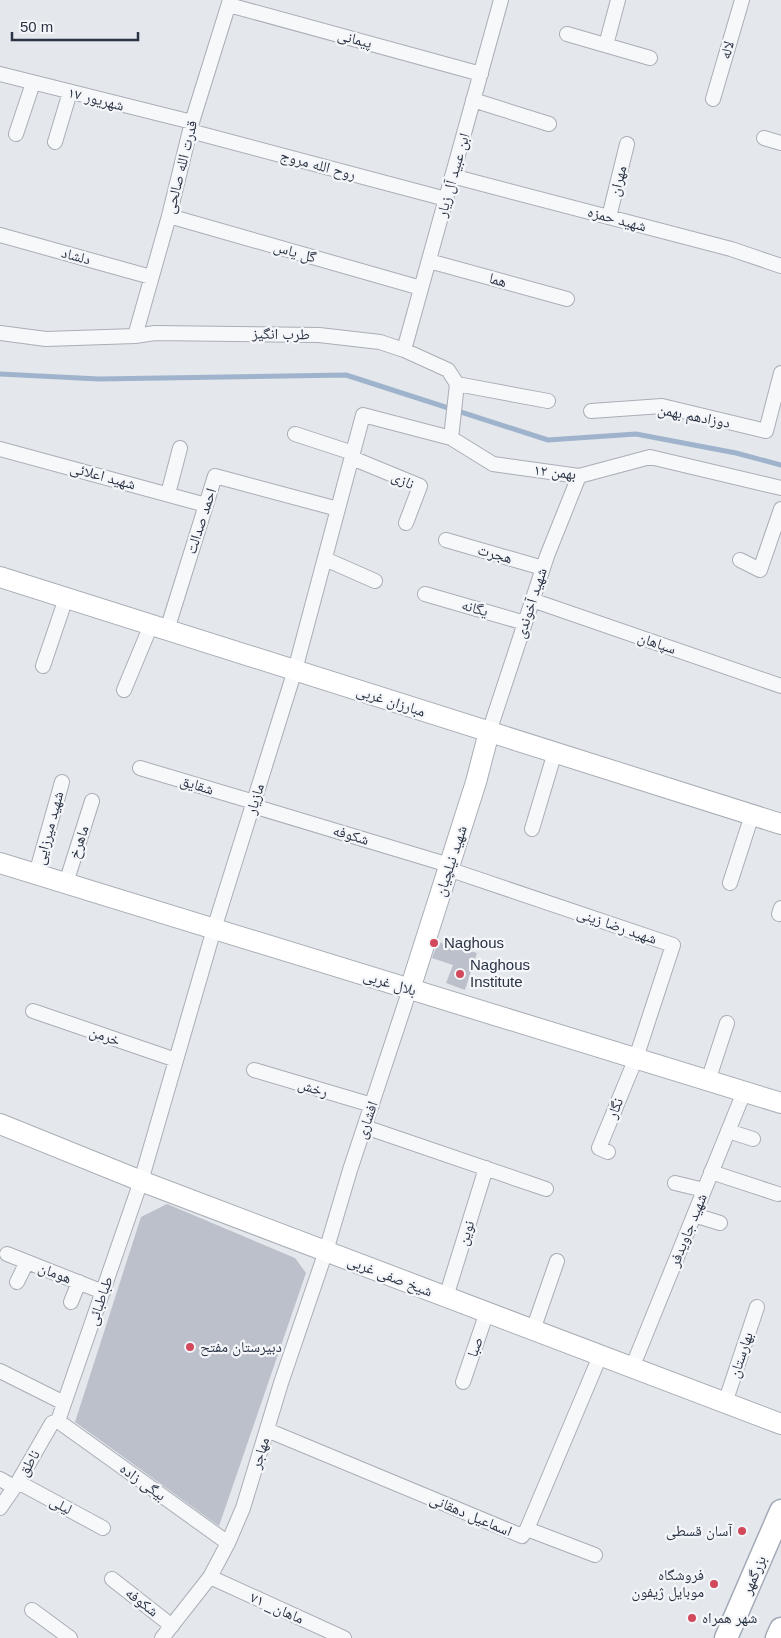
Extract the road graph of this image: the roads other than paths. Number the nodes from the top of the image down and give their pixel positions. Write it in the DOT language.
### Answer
graph roads {
  1 [pos="501,0"];
  2 [pos="618,0"];
  3 [pos="742,0"];
  4 [pos="229,2"];
  5 [pos="567,34"];
  6 [pos="606,45"];
  7 [pos="650,58"];
  8 [pos="0,74"];
  9 [pos="480,74"];
  10 [pos="32,83"];
  11 [pos="70,92"];
  12 [pos="713,99"];
  13 [pos="473,100"];
  14 [pos="549,124"];
  15 [pos="191,126"];
  16 [pos="16,134"];
  17 [pos="764,138"];
  18 [pos="55,142"];
  19 [pos="781,142"];
  20 [pos="627,144"];
  21 [pos="452,176"];
  22 [pos="446,199"];
  23 [pos="169,216"];
  24 [pos="609,217"];
  25 [pos="0,235"];
  26 [pos="429,261"];
  27 [pos="781,266"];
  28 [pos="151,276"];
  29 [pos="421,288"];
  30 [pos="568,299"];
  31 [pos="0,333"];
  32 [pos="135,336"];
  33 [pos="404,350"];
  34 [pos="781,373"];
  35 [pos="457,384"];
  36 [pos="548,401"];
  37 [pos="591,411"];
  38 [pos="363,415"];
  39 [pos="295,434"];
  40 [pos="452,438"];
  41 [pos="0,448"];
  42 [pos="181,448"];
  43 [pos="353,455"];
  44 [pos="579,476"];
  45 [pos="781,488"];
  46 [pos="168,494"];
  47 [pos="206,505"];
  48 [pos="338,509"];
  49 [pos="781,509"];
  50 [pos="406,523"];
  51 [pos="446,540"];
  52 [pos="325,559"];
  53 [pos="740,560"];
  54 [pos="543,568"];
  55 [pos="1,580"];
  56 [pos="375,581"];
  57 [pos="425,594"];
  58 [pos="66,598"];
  59 [pos="532,600"];
  60 [pos="525,623"];
  61 [pos="159,628"];
  62 [pos="43,666"];
  63 [pos="295,670"];
  64 [pos="781,686"];
  65 [pos="124,690"];
  66 [pos="489,732"];
  67 [pos="555,752"];
  68 [pos="140,768"];
  69 [pos="62,782"];
  70 [pos="92,802"];
  71 [pos="253,804"];
  72 [pos="752,815"];
  73 [pos="781,824"];
  74 [pos="532,829"];
  75 [pos="0,863"];
  76 [pos="448,867"];
  77 [pos="36,874"];
  78 [pos="66,883"];
  79 [pos="730,883"];
  80 [pos="214,929"];
  81 [pos="410,989"];
  82 [pos="33,1011"];
  83 [pos="727,1024"];
  84 [pos="636,1058"];
  85 [pos="176,1060"];
  86 [pos="254,1070"];
  87 [pos="708,1080"];
  88 [pos="744,1092"];
  89 [pos="781,1103"];
  90 [pos="372,1105"];
  91 [pos="365,1127"];
  92 [pos="1,1129"];
  93 [pos="728,1131"];
  94 [pos="753,1139"];
  95 [pos="608,1152"];
  96 [pos="486,1168"];
  97 [pos="711,1172"];
  98 [pos="141,1181"];
  99 [pos="674,1183"];
  100 [pos="546,1189"];
  101 [pos="704,1190"];
  102 [pos="778,1194"];
  103 [pos="694,1215"];
  104 [pos="720,1224"];
  105 [pos="326,1251"];
  106 [pos="7,1254"];
  107 [pos="28,1262"];
  108 [pos="557,1262"];
  109 [pos="17,1282"];
  110 [pos="79,1282"];
  111 [pos="103,1292"];
  112 [pos="446,1297"];
  113 [pos="71,1302"];
  114 [pos="756,1307"];
  115 [pos="487,1312"];
  116 [pos="533,1330"];
  117 [pos="600,1356"];
  118 [pos="632,1368"];
  119 [pos="0,1371"];
  120 [pos="463,1382"];
  121 [pos="64,1402"];
  122 [pos="724,1403"];
  123 [pos="58,1421"];
  124 [pos="781,1424"];
  125 [pos="267,1430"];
  126 [pos="0,1479"];
  127 [pos="16,1484"];
  128 [pos="0,1508"];
  129 [pos="781,1511"];
  130 [pos="103,1528"];
  131 [pos="527,1529"];
  132 [pos="228,1543"];
  133 [pos="594,1555"];
  134 [pos="210,1578"];
  135 [pos="112,1579"];
  136 [pos="32,1610"];
  137 [pos="172,1626"];
  138 [pos="781,1629"];
  139 [pos="70,1638"];
  140 [pos="162,1638"];
  141 [pos="344,1638"];
  142 [pos="726,1638"];
  143 [pos="777,1638"];
  1 -- 9 [label="street, ابن عبید آل زیار"];
  2 -- 6 [label="street"];
  3 -- 12 [label="street, لاله"];
  4 -- 9 [label="street, پیمانی"];
  4 -- 15 [label="street, قدرت الله صالحی"];
  5 -- 6 [label="street"];
  6 -- 7 [label="street"];
  8 -- 10 [label="street, ۱۷ شهریور"];
  9 -- 13 [label="street, ابن عبید آل زیار"];
  10 -- 11 [label="street, ۱۷ شهریور"];
  10 -- 16 [label="street"];
  11 -- 15 [label="street, ۱۷ شهریور"];
  11 -- 18 [label="street"];
  13 -- 14 [label="street"];
  13 -- 21 [label="street, ابن عبید آل زیار"];
  15 -- 22 [label="street, روح الله مروج"];
  15 -- 23 [label="street, قدرت الله صالحی"];
  17 -- 19 [label="street"];
  20 -- 24 [label="street, مهران"];
  21 -- 22 [label="street, ابن عبید آل زیار"];
  21 -- 24 [label="street, شهید حمزه"];
  22 -- 26 [label="street, ابن عبید آل زیار"];
  23 -- 28 [label="street, قدرت الله صالحی"];
  23 -- 29 [label="street, گل یاس"];
  24 -- 27 [label="street, شهید حمزه"];
  25 -- 28 [label="street, دلشاد"];
  26 -- 29 [label="street, ابن عبید آل زیار"];
  26 -- 30 [label="street, هما"];
  28 -- 32 [label="street, قدرت الله صالحی"];
  29 -- 33 [label="street, ابن عبید آل زیار"];
  31 -- 32 [label="street, طرب انگیز"];
  32 -- 33 [label="street, طرب انگیز"];
  33 -- 35 [label="street, طرب انگیز"];
  34 -- 37 [label="street, دوزادهم بهمن"];
  35 -- 36 [label="street"];
  35 -- 40 [label="street"];
  38 -- 40 [label="street, ۱۲ بهمن"];
  38 -- 43 [label="street, مازیار"];
  39 -- 43 [label="street"];
  40 -- 44 [label="street, ۱۲ بهمن"];
  41 -- 46 [label="street, شهید اعلائی"];
  42 -- 46 [label="street"];
  43 -- 48 [label="street, مازیار"];
  43 -- 50 [label="street, نازی"];
  44 -- 45 [label="street, ۱۲ بهمن"];
  44 -- 54 [label="street, شهید آخوندی"];
  46 -- 47 [label="street, شهید اعلائی"];
  47 -- 48 [label="street, احمد صدالت"];
  47 -- 61 [label="street, احمد صدالت"];
  48 -- 52 [label="street, مازیار"];
  49 -- 53 [label="street"];
  51 -- 54 [label="street, هجرت"];
  52 -- 56 [label="street"];
  52 -- 63 [label="street, مازیار"];
  54 -- 59 [label="street, شهید آخوندی"];
  55 -- 58 [label="street, مبارزان غربی"];
  57 -- 60 [label="street, یگانه"];
  58 -- 61 [label="street, مبارزان غربی"];
  58 -- 62 [label="street"];
  59 -- 60 [label="street, شهید آخوندی"];
  59 -- 64 [label="street, سپاهان"];
  60 -- 66 [label="street, شهید آخوندی"];
  61 -- 63 [label="street, مبارزان غربی"];
  61 -- 65 [label="street, احمد صدالت"];
  63 -- 66 [label="street, مبارزان غربی"];
  63 -- 71 [label="street, مازیار"];
  66 -- 67 [label="street, مبارزان غربی"];
  66 -- 76 [label="street, شهید نیلچیان"];
  67 -- 72 [label="street, مبارزان غربی"];
  67 -- 74 [label="street"];
  68 -- 71 [label="street, شقایق"];
  69 -- 77 [label="street, شهید میرزایی"];
  70 -- 78 [label="street, ماهرخ"];
  71 -- 76 [label="street, شکوفه"];
  71 -- 80 [label="street, مازیار"];
  72 -- 73 [label="street, مبارزان غربی"];
  72 -- 79 [label="street"];
  75 -- 77 [label="street, بلال غربی"];
  76 -- 81 [label="street, شهید نیلچیان"];
  76 -- 84 [label="street, شهید رضا زینی"];
  77 -- 78 [label="street, بلال غربی"];
  78 -- 80 [label="street, بلال غربی"];
  80 -- 81 [label="street, بلال غربی"];
  80 -- 85 [label="street, مازیار"];
  81 -- 84 [label="street, بلال غربی"];
  81 -- 90 [label="street, افشاری"];
  82 -- 85 [label="street, خرمن"];
  83 -- 87 [label="street"];
  84 -- 87 [label="street, بلال غربی"];
  84 -- 95 [label="street, نگار"];
  85 -- 98 [label="street, مازیار"];
  86 -- 90 [label="street, رخش"];
  87 -- 88 [label="street, بلال غربی"];
  88 -- 89 [label="street, بلال غربی"];
  88 -- 93 [label="street, شهید جاویدفر"];
  90 -- 91 [label="street, افشاری"];
  91 -- 96 [label="street"];
  91 -- 105 [label="street, افشاری"];
  92 -- 98 [label="street, شیخ صفی غربی"];
  93 -- 94 [label="street"];
  93 -- 97 [label="street, شهید جاویدفر"];
  96 -- 100 [label="street"];
  96 -- 112 [label="street, نوین"];
  97 -- 101 [label="street, شهید جاویدفر"];
  97 -- 102 [label="street"];
  98 -- 105 [label="street, شیخ صفی غربی"];
  98 -- 111 [label="street, طباطبائی"];
  99 -- 101 [label="street"];
  101 -- 103 [label="street, شهید جاویدفر"];
  103 -- 104 [label="street"];
  103 -- 118 [label="street, شهید جاویدفر"];
  105 -- 112 [label="street, شیخ صفی غربی"];
  105 -- 125 [label="street, مهاجر"];
  106 -- 107 [label="street, هومان"];
  107 -- 109 [label="street"];
  107 -- 110 [label="street, هومان"];
  108 -- 116 [label="street"];
  110 -- 111 [label="street, هومان"];
  110 -- 113 [label="street"];
  111 -- 121 [label="street, طباطبائی"];
  112 -- 115 [label="street, شیخ صفی غربی"];
  114 -- 122 [label="street, بهارستان"];
  115 -- 116 [label="street, شیخ صفی غربی"];
  115 -- 120 [label="street, صبا"];
  116 -- 117 [label="street, شیخ صفی غربی"];
  117 -- 118 [label="street, شیخ صفی غربی"];
  117 -- 131 [label="street, اسماعیل دهقانی"];
  118 -- 122 [label="street, شیخ صفی غربی"];
  119 -- 121 [label="street"];
  121 -- 123 [label="street, طباطبائی"];
  122 -- 124 [label="street, شیخ صفی غربی"];
  123 -- 127 [label="street, ناطق"];
  123 -- 132 [label="street, بیگی زاده"];
  125 -- 131 [label="street, اسماعیل دهقانی"];
  125 -- 132 [label="street, مهاجر"];
  126 -- 127 [label="street, لیلی"];
  127 -- 128 [label="street, ناطق"];
  127 -- 130 [label="street, لیلی"];
  129 -- 142 [label="main road, بزرگمهر"];
  131 -- 133 [label="street"];
  132 -- 134 [label="street, مهاجر"];
  134 -- 137 [label="street, مهاجر"];
  134 -- 141 [label="street, ۷۱ _ماهان"];
  135 -- 137 [label="street, شکوفه"];
  136 -- 139 [label="street"];
  137 -- 140 [label="street, مهاجر"];
  138 -- 143 [label="main road"];
}
